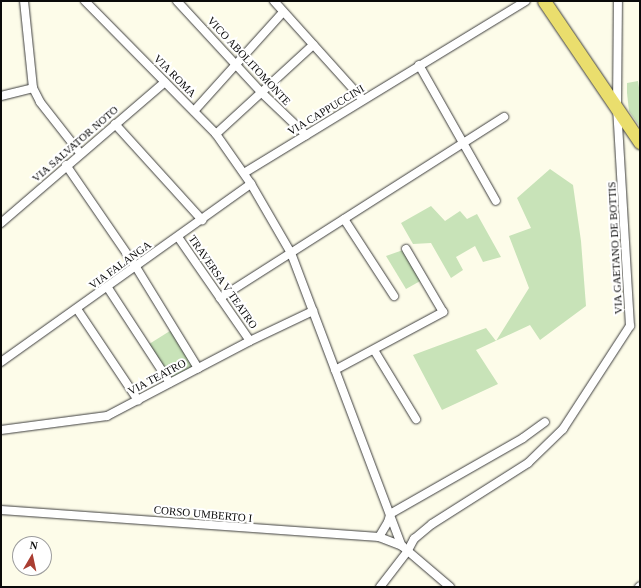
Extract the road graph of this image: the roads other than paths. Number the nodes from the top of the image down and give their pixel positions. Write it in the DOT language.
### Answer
graph roads {
  1 [pos="24,1"];
  2 [pos="85,1"];
  3 [pos="177,1"];
  4 [pos="274,1"];
  5 [pos="526,1"];
  6 [pos="544,1"];
  7 [pos="618,1"];
  8 [pos="284,12"];
  9 [pos="313,44"];
  10 [pos="238,65"];
  11 [pos="419,65"];
  12 [pos="166,82"];
  13 [pos="33,88"];
  14 [pos="262,93"];
  15 [pos="1,96"];
  16 [pos="363,100"];
  17 [pos="618,109"];
  18 [pos="194,111"];
  19 [pos="504,117"];
  20 [pos="114,124"];
  21 [pos="216,134"];
  22 [pos="306,135"];
  23 [pos="640,142"];
  24 [pos="462,143"];
  25 [pos="80,153"];
  26 [pos="66,165"];
  27 [pos="244,173"];
  28 [pos="251,184"];
  29 [pos="496,201"];
  30 [pos="344,218"];
  31 [pos="202,220"];
  32 [pos="1,223"];
  33 [pos="178,237"];
  34 [pos="406,249"];
  35 [pos="291,253"];
  36 [pos="136,267"];
  37 [pos="108,288"];
  38 [pos="394,296"];
  39 [pos="220,298"];
  40 [pos="77,309"];
  41 [pos="313,311"];
  42 [pos="250,341"];
  43 [pos="374,350"];
  44 [pos="1,362"];
  45 [pos="198,368"];
  46 [pos="335,370"];
  47 [pos="170,383"];
  48 [pos="138,400"];
  49 [pos="416,419"];
  50 [pos="545,422"];
  51 [pos="1,430"];
  52 [pos="1,510"];
  53 [pos="390,514"];
  54 [pos="378,537"];
  55 [pos="404,549"];
  56 [pos="380,587"];
  57 [pos="450,587"];
  1 -- 13 [label="street"];
  2 -- 12 [label="street, VIA ROMA"];
  3 -- 10 [label="street, VICO ABOLITOMONTE"];
  4 -- 8 [label="street"];
  5 -- 11 [label="street, VIA CAPPUCCINI"];
  6 -- 17 [label="main road"];
  7 -- 17 [label="street, VIA GAETANO DE BOTTIS"];
  8 -- 9 [label="street"];
  8 -- 10 [label="street"];
  9 -- 14 [label="street"];
  9 -- 16 [label="street"];
  10 -- 14 [label="street, VICO ABOLITOMONTE"];
  10 -- 18 [label="street"];
  11 -- 16 [label="street, VIA CAPPUCCINI"];
  11 -- 24 [label="street"];
  12 -- 18 [label="street, VIA ROMA"];
  12 -- 20 [label="street, VIA SALVATOR NOTO"];
  13 -- 15 [label="street"];
  13 -- 25 [label="street"];
  14 -- 21 [label="street"];
  14 -- 22 [label="street, VICO ABOLITOMONTE"];
  16 -- 22 [label="street, VIA CAPPUCCINI"];
  17 -- 23 [label="main road"];
  17 -- 55 [label="street, VIA GAETANO DE BOTTIS"];
  18 -- 21 [label="street, VIA ROMA"];
  19 -- 24 [label="street"];
  20 -- 25 [label="street, VIA SALVATOR NOTO"];
  20 -- 31 [label="street"];
  21 -- 27 [label="street, VIA ROMA"];
  22 -- 27 [label="street, VIA CAPPUCCINI"];
  24 -- 29 [label="street"];
  24 -- 30 [label="street"];
  25 -- 26 [label="street, VIA SALVATOR NOTO"];
  26 -- 32 [label="street, VIA SALVATOR NOTO"];
  26 -- 36 [label="street"];
  27 -- 28 [label="street, VIA ROMA"];
  28 -- 31 [label="street, VIA FALANGA"];
  28 -- 35 [label="street, VIA ROMA"];
  30 -- 35 [label="street"];
  30 -- 38 [label="street"];
  31 -- 33 [label="street, VIA FALANGA"];
  33 -- 36 [label="street, VIA FALANGA"];
  33 -- 39 [label="street, TRAVERSA V TEATRO"];
  34 -- 43 [label="street"];
  35 -- 39 [label="street"];
  35 -- 41 [label="street, VIA ROMA"];
  36 -- 37 [label="street, VIA FALANGA"];
  36 -- 45 [label="street"];
  37 -- 40 [label="street, VIA FALANGA"];
  37 -- 47 [label="street"];
  39 -- 42 [label="street, TRAVERSA V TEATRO"];
  40 -- 44 [label="street, VIA FALANGA"];
  40 -- 48 [label="street"];
  41 -- 42 [label="street, VIA TEATRO"];
  41 -- 46 [label="street, VIA ROMA"];
  42 -- 45 [label="street, VIA TEATRO"];
  43 -- 46 [label="street"];
  43 -- 49 [label="street"];
  45 -- 47 [label="street, VIA TEATRO"];
  46 -- 53 [label="street, VIA ROMA"];
  47 -- 48 [label="street, VIA TEATRO"];
  48 -- 51 [label="street, VIA TEATRO"];
  50 -- 53 [label="street"];
  52 -- 54 [label="street, CORSO UMBERTO I"];
  53 -- 54 [label="street"];
  53 -- 55 [label="street, VIA ROMA"];
  54 -- 55 [label="street, CORSO UMBERTO I"];
  55 -- 56 [label="street, VIA GAETANO DE BOTTIS"];
  55 -- 57 [label="street"];
}
